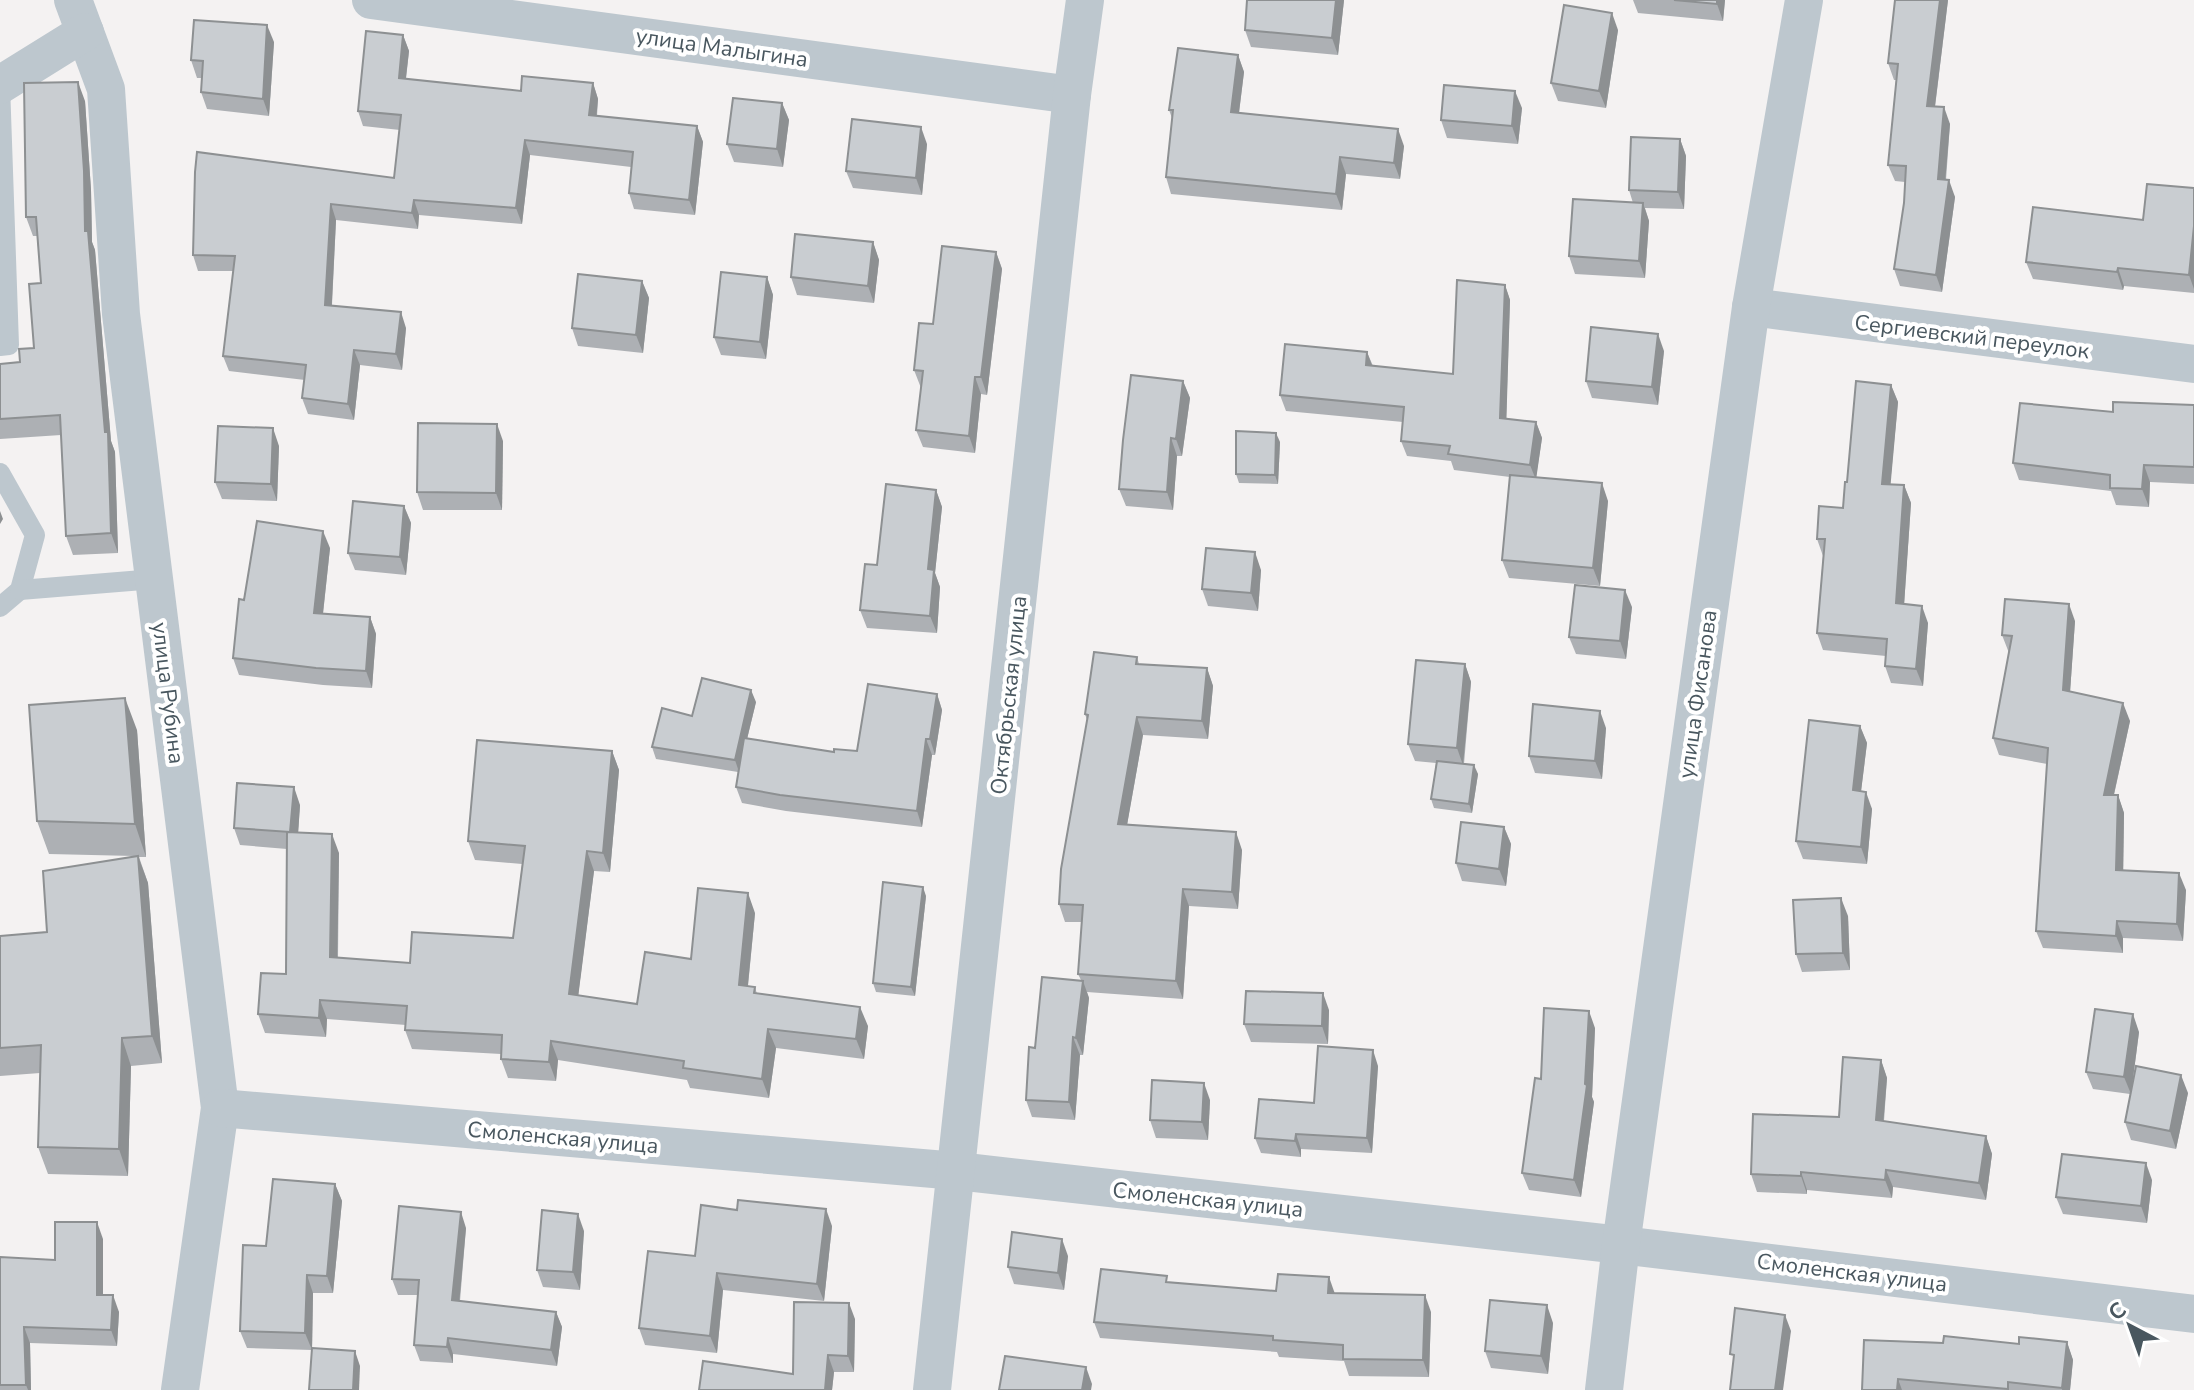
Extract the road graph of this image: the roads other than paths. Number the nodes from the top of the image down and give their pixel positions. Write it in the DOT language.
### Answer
graph roads {
  1 [pos="371,0"];
  2 [pos="1085,0"];
  3 [pos="1804,0"];
  4 [pos="79,16"];
  5 [pos="0,85"];
  6 [pos="1072,95"];
  7 [pos="1751,307"];
  8 [pos="0,346"];
  9 [pos="2194,364"];
  10 [pos="0,473"];
  11 [pos="155,579"];
  12 [pos="20,590"];
  13 [pos="0,607"];
  14 [pos="220,1108"];
  15 [pos="957,1171"];
  16 [pos="1621,1245"];
  17 [pos="2194,1314"];
  18 [pos="180,1390"];
  19 [pos="932,1390"];
  20 [pos="1604,1390"];
  1 -- 6 [label="street, улица Малыгина"];
  2 -- 6 [label="street, Октябрьская улица"];
  3 -- 7 [label="street, улица Фисанова"];
  4 -- 5 [label="street"];
  4 -- 11 [label="street, улица Рубина"];
  5 -- 8 [label="lane"];
  6 -- 15 [label="street, Октябрьская улица"];
  7 -- 9 [label="street, Сергиевский переулок"];
  7 -- 16 [label="street, улица Фисанова"];
  10 -- 12 [label="lane"];
  11 -- 12 [label="lane"];
  11 -- 14 [label="street, улица Рубина"];
  12 -- 13 [label="lane"];
  14 -- 15 [label="street, Смоленская улица"];
  14 -- 18 [label="street, улица Рубина"];
  15 -- 16 [label="street, Смоленская улица"];
  15 -- 19 [label="street, Октябрьская улица"];
  16 -- 17 [label="street, Смоленская улица"];
  16 -- 20 [label="street, улица Фисанова"];
}
